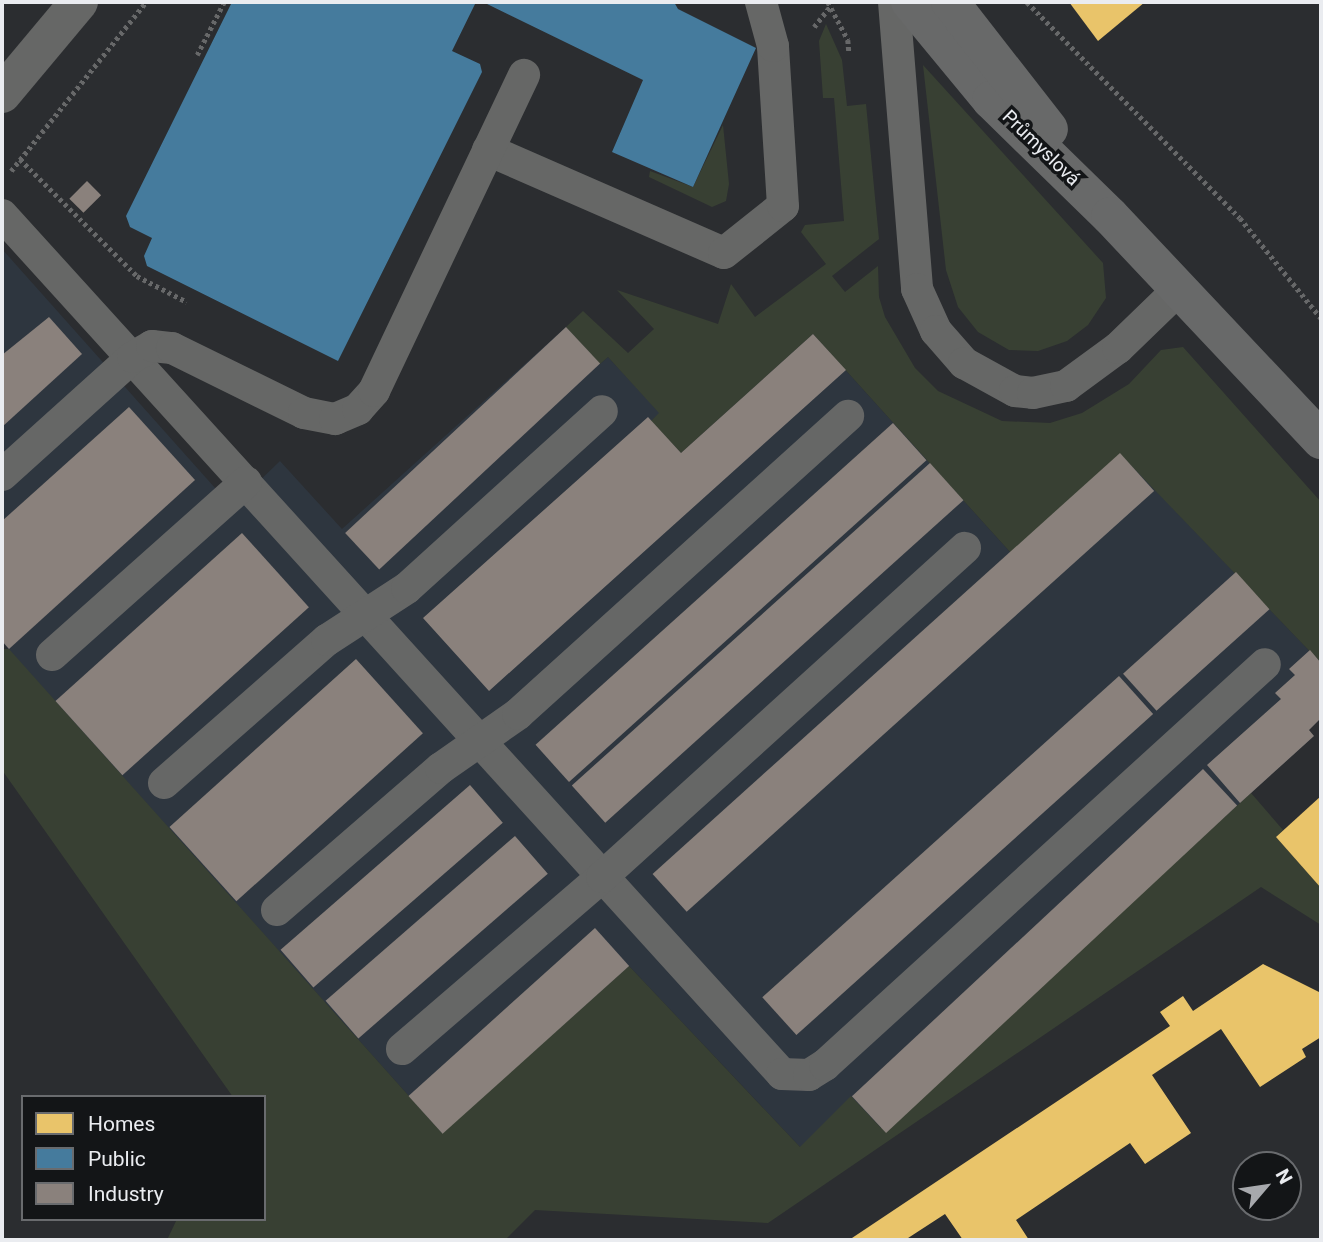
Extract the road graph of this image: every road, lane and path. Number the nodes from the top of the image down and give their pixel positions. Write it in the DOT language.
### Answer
graph roads {
  1 [pos="79,2"];
  2 [pos="146,2"];
  3 [pos="223,2"];
  4 [pos="761,2"];
  5 [pos="894,2"];
  6 [pos="910,2"];
  7 [pos="950,2"];
  8 [pos="1027,2"];
  9 [pos="197,55"];
  10 [pos="524,75"];
  11 [pos="2,94"];
  12 [pos="488,150"];
  13 [pos="2,215"];
  14 [pos="1180,288"];
  15 [pos="195,307"];
  16 [pos="1321,317"];
  17 [pos="133,357"];
  18 [pos="602,411"];
  19 [pos="848,416"];
  20 [pos="1321,440"];
  21 [pos="2,475"];
  22 [pos="246,482"];
  23 [pos="965,548"];
  24 [pos="366,615"];
  25 [pos="52,655"];
  26 [pos="1265,664"];
  27 [pos="480,741"];
  28 [pos="164,783"];
  29 [pos="602,877"];
  30 [pos="277,910"];
  31 [pos="402,1049"];
  1 -- 11 [label="street"];
  2 -- 15 [label="path"];
  3 -- 9 [label="path"];
  4 -- 12 [label="lane"];
  5 -- 14 [label="lane"];
  6 -- 14 [label="main road, Průmyslová"];
  7 -- 14 [label="main road, Průmyslová"];
  8 -- 16 [label="path"];
  10 -- 12 [label="lane"];
  12 -- 17 [label="lane"];
  13 -- 17 [label="lane"];
  14 -- 20 [label="main road, Průmyslová"];
  17 -- 21 [label="lane"];
  17 -- 22 [label="lane"];
  18 -- 24 [label="lane"];
  19 -- 27 [label="lane"];
  22 -- 24 [label="lane"];
  22 -- 25 [label="lane"];
  23 -- 29 [label="lane"];
  24 -- 27 [label="lane"];
  24 -- 28 [label="lane"];
  26 -- 29 [label="lane"];
  27 -- 29 [label="lane"];
  27 -- 30 [label="lane"];
  29 -- 31 [label="lane"];
}
